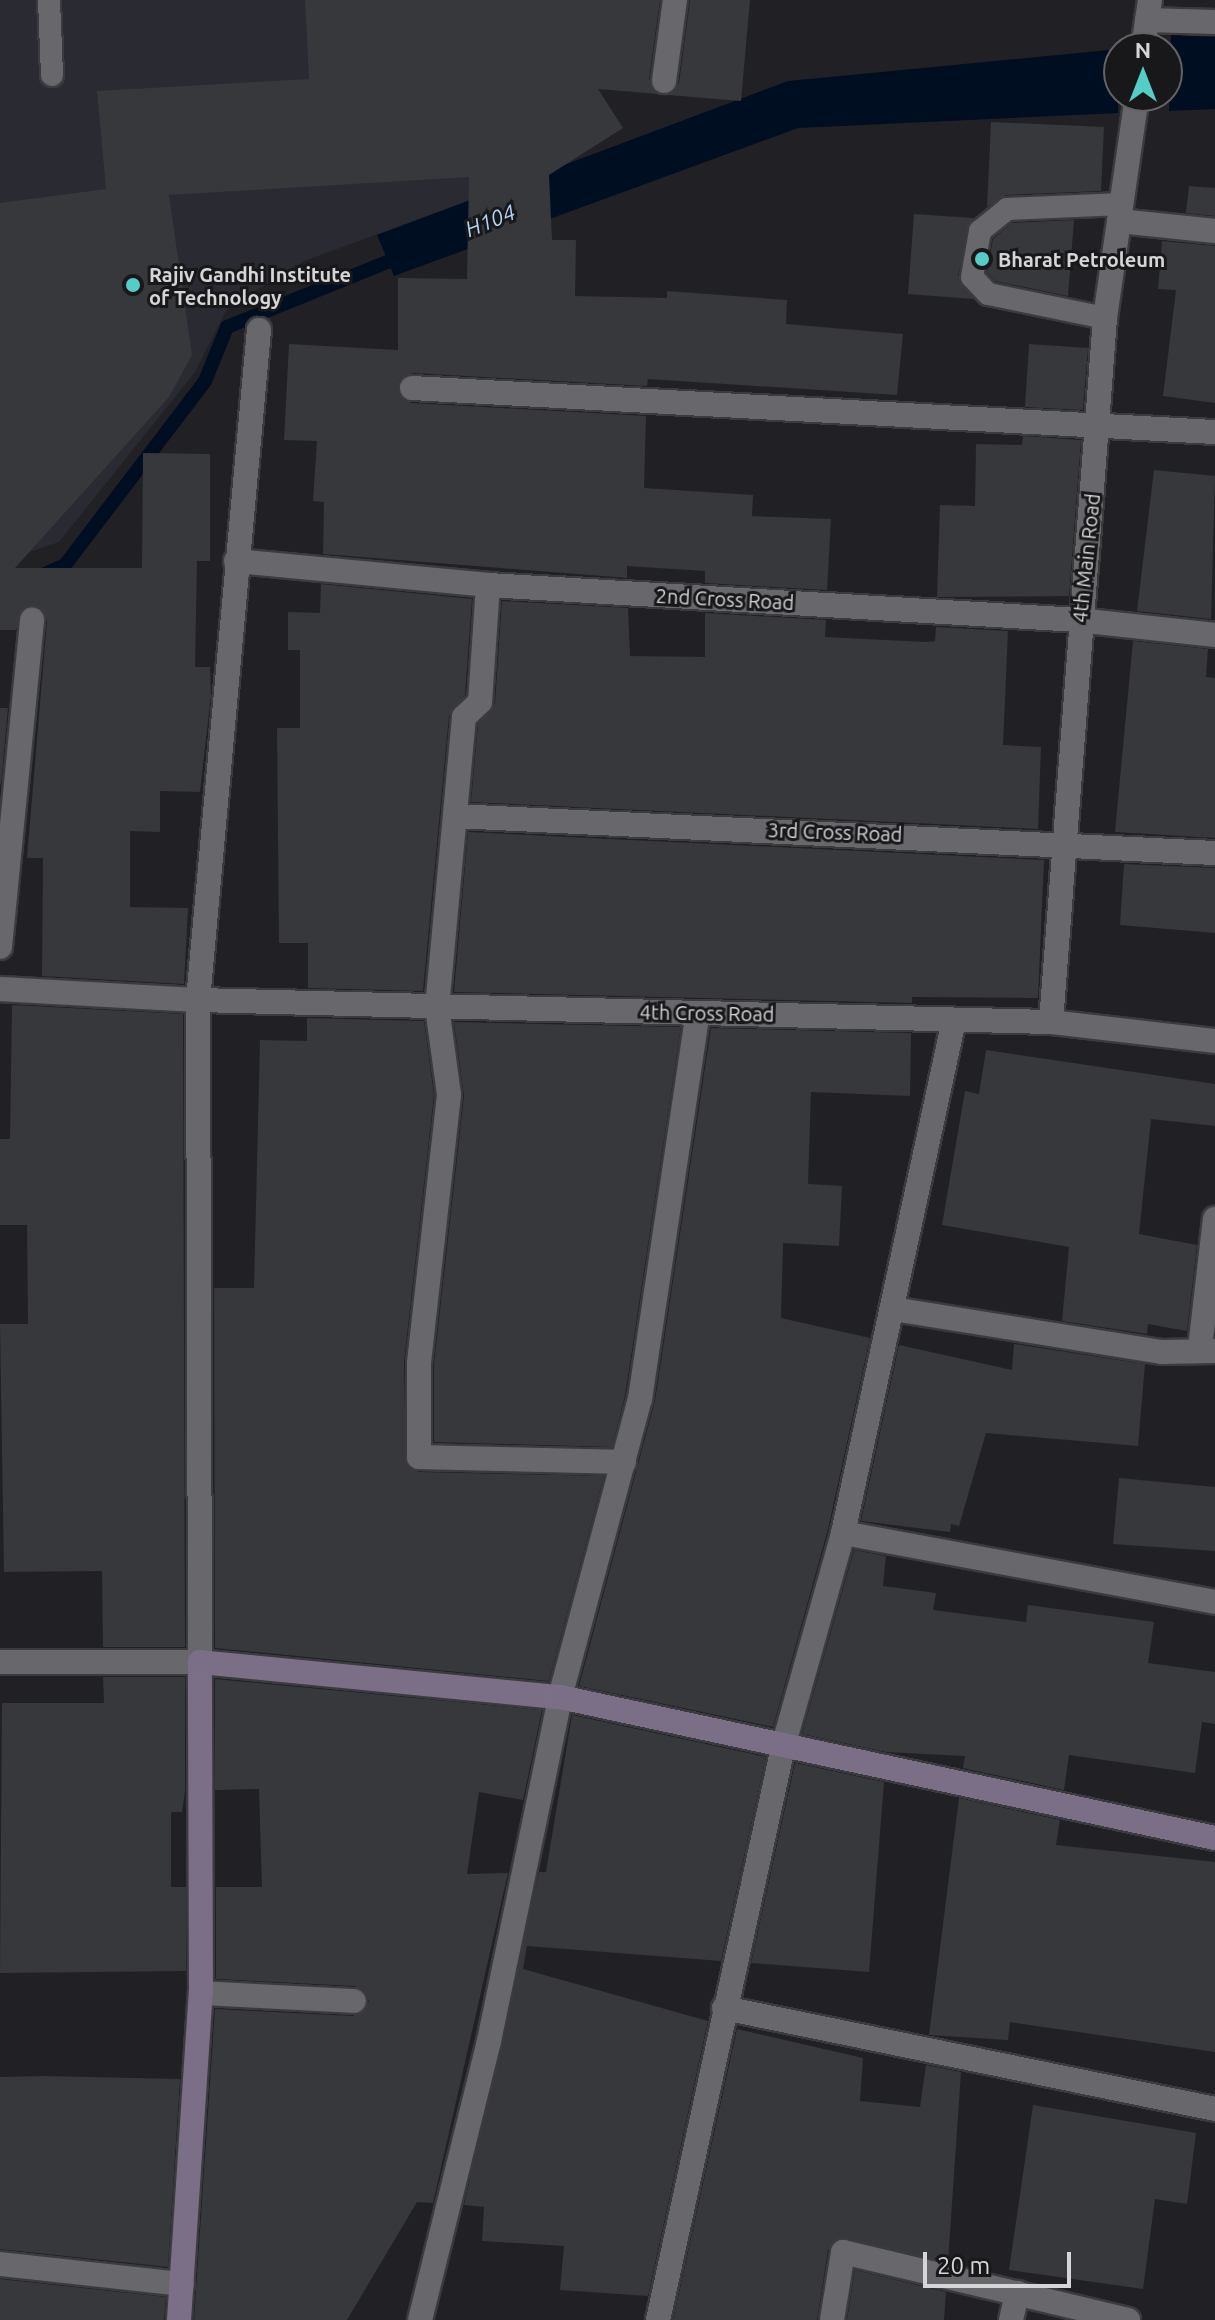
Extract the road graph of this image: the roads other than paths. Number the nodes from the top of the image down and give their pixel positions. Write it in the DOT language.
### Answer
graph roads {
  1 [pos="49,0"];
  2 [pos="675,0"];
  3 [pos="1149,10"];
  4 [pos="1215,22"];
  5 [pos="1146,32"];
  6 [pos="52,75"];
  7 [pos="664,81"];
  8 [pos="1135,112"];
  9 [pos="1121,213"];
  10 [pos="1215,231"];
  11 [pos="1105,318"];
  12 [pos="259,330"];
  13 [pos="412,388"];
  14 [pos="1100,429"];
  15 [pos="1215,432"];
  16 [pos="236,561"];
  17 [pos="488,585"];
  18 [pos="32,620"];
  19 [pos="1078,620"];
  20 [pos="1215,635"];
  21 [pos="455,816"];
  22 [pos="1063,842"];
  23 [pos="1215,853"];
  24 [pos="0,947"];
  25 [pos="0,989"];
  26 [pos="198,1000"];
  27 [pos="437,1007"];
  28 [pos="698,1013"];
  29 [pos="954,1020"];
  30 [pos="1051,1022"];
  31 [pos="1215,1041"];
  32 [pos="1215,1219"];
  33 [pos="893,1309"];
  34 [pos="1208,1349"];
  35 [pos="624,1462"];
  36 [pos="843,1533"];
  37 [pos="1215,1602"];
  38 [pos="0,1662"];
  39 [pos="200,1662"];
  40 [pos="560,1697"];
  41 [pos="783,1747"];
  42 [pos="1215,1838"];
  43 [pos="201,1993"];
  44 [pos="354,2001"];
  45 [pos="724,2008"];
  46 [pos="1215,2109"];
  47 [pos="0,2264"];
  48 [pos="182,2284"];
  49 [pos="1017,2293"];
  50 [pos="179,2320"];
  51 [pos="420,2320"];
  52 [pos="658,2320"];
  53 [pos="832,2320"];
  54 [pos="1011,2320"];
  55 [pos="1128,2320"];
  1 -- 6 [label="lane"];
  2 -- 7 [label="street"];
  3 -- 4 [label="street"];
  3 -- 5 [label="street"];
  8 -- 9 [label="street, 4th Main Road"];
  9 -- 10 [label="street"];
  9 -- 11 [label="street, 4th Main Road"];
  9 -- 11 [label="lane"];
  11 -- 14 [label="street, 4th Main Road"];
  12 -- 16 [label="street"];
  13 -- 14 [label="street"];
  14 -- 15 [label="street"];
  14 -- 19 [label="street, 4th Main Road"];
  16 -- 17 [label="street, 2nd Cross Road"];
  16 -- 26 [label="street"];
  17 -- 19 [label="street, 2nd Cross Road"];
  17 -- 21 [label="street"];
  18 -- 24 [label="street"];
  19 -- 20 [label="street, 2nd Cross Road"];
  19 -- 22 [label="street, 4th Main Road"];
  21 -- 22 [label="street, 3rd Cross Road"];
  21 -- 27 [label="street"];
  22 -- 23 [label="street, 3rd Cross Road"];
  22 -- 30 [label="street, 4th Main Road"];
  25 -- 26 [label="street, 4th Cross Road"];
  26 -- 27 [label="street, 4th Cross Road"];
  26 -- 39 [label="street"];
  27 -- 28 [label="street, 4th Cross Road"];
  27 -- 35 [label="street"];
  28 -- 29 [label="street, 4th Cross Road"];
  28 -- 35 [label="street"];
  29 -- 30 [label="street, 4th Cross Road"];
  29 -- 33 [label="street"];
  30 -- 31 [label="street, 4th Cross Road"];
  32 -- 34 [label="street"];
  33 -- 34 [label="street"];
  33 -- 36 [label="street"];
  35 -- 40 [label="street"];
  36 -- 37 [label="street"];
  36 -- 41 [label="street"];
  38 -- 39 [label="street"];
  39 -- 40 [label="street"];
  39 -- 43 [label="street"];
  40 -- 41 [label="street"];
  40 -- 51 [label="street"];
  41 -- 42 [label="street"];
  41 -- 45 [label="street"];
  43 -- 44 [label="street"];
  43 -- 48 [label="street"];
  45 -- 46 [label="street"];
  45 -- 52 [label="street"];
  47 -- 48 [label="street"];
  48 -- 50 [label="street"];
  49 -- 53 [label="street"];
  49 -- 54 [label="street"];
  49 -- 55 [label="street"];
}
